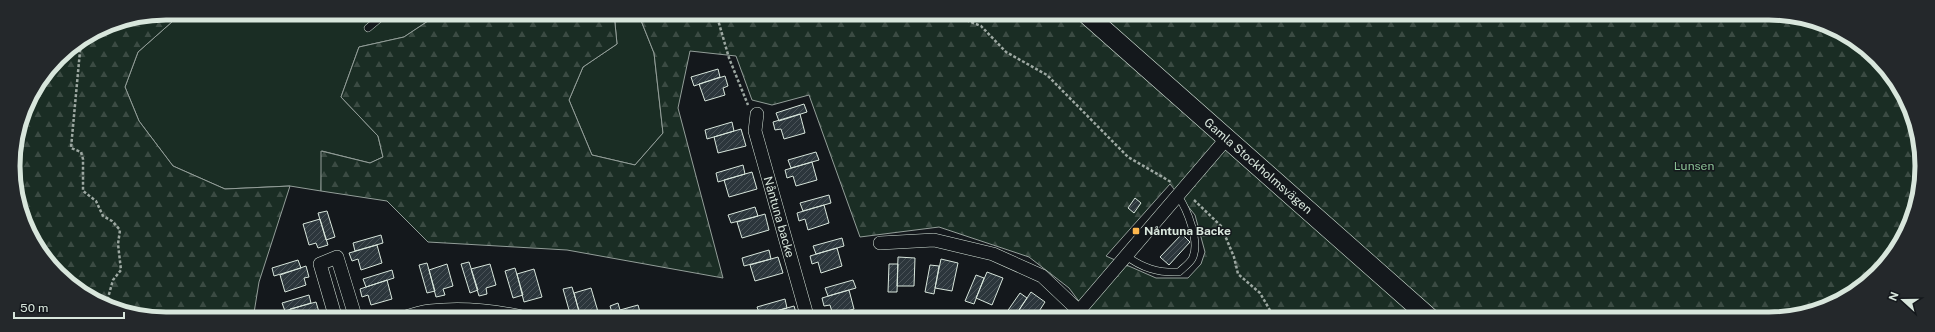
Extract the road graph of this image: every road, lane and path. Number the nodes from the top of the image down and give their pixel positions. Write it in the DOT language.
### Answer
graph roads {
  1 [pos="378,20"];
  2 [pos="718,20"];
  3 [pos="966,20"];
  4 [pos="1093,20"];
  5 [pos="368,28"];
  6 [pos="81,47"];
  7 [pos="757,114"];
  8 [pos="1227,138"];
  9 [pos="1181,193"];
  10 [pos="880,243"];
  11 [pos="1125,255"];
  12 [pos="107,300"];
  13 [pos="334,312"];
  14 [pos="354,312"];
  15 [pos="425,312"];
  16 [pos="504,312"];
  17 [pos="806,312"];
  18 [pos="1073,312"];
  19 [pos="1078,312"];
  20 [pos="1271,312"];
  21 [pos="1423,312"];
  1 -- 5 [label="lane"];
  2 -- 7 [label="path"];
  3 -- 9 [label="path"];
  4 -- 8 [label="main road, Gamla Stockholmsvägen"];
  6 -- 12 [label="path"];
  7 -- 17 [label="street, Nåntuna backe"];
  8 -- 9 [label="street"];
  8 -- 21 [label="main road, Gamla Stockholmsvägen"];
  9 -- 11 [label="street"];
  9 -- 11 [label="lane"];
  9 -- 20 [label="path"];
  10 -- 18 [label="street"];
  11 -- 19 [label="street"];
  13 -- 14 [label="street"];
  15 -- 16 [label="street"];
}
